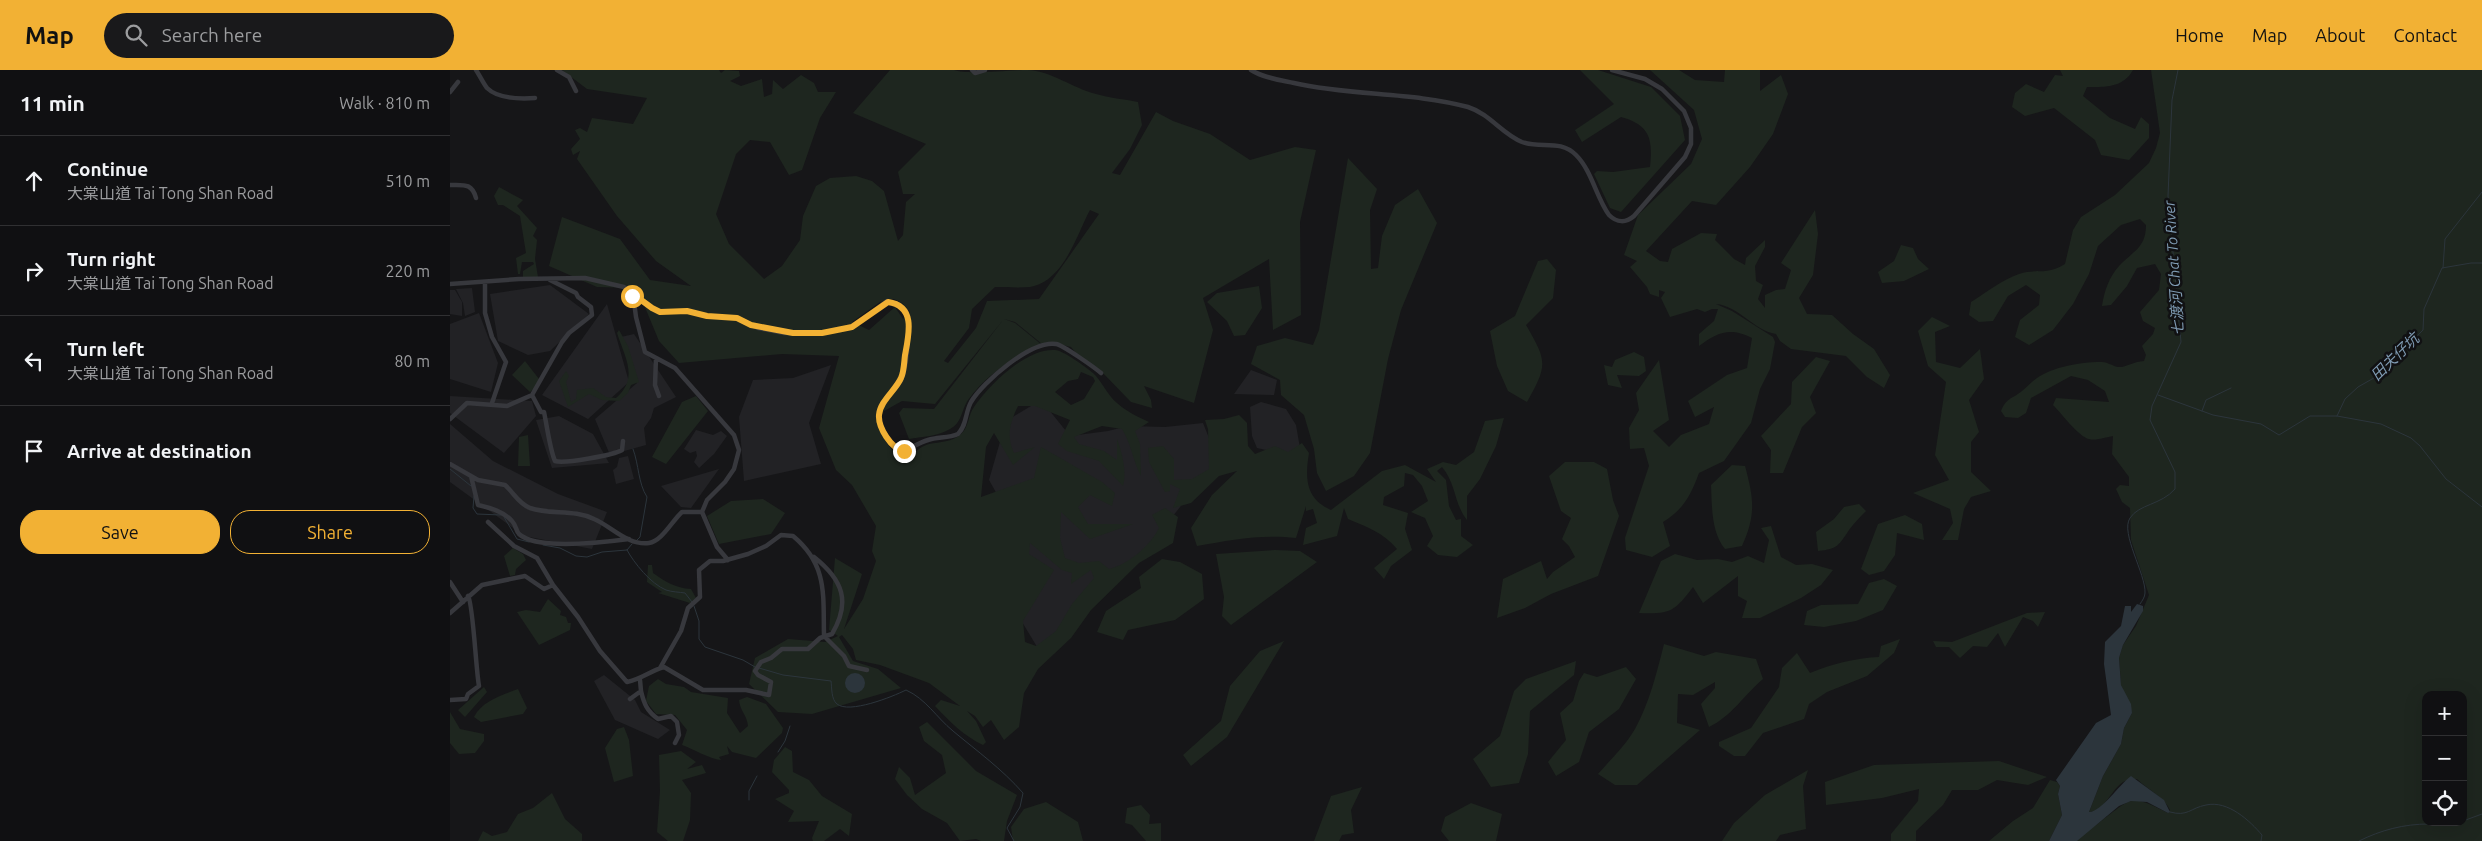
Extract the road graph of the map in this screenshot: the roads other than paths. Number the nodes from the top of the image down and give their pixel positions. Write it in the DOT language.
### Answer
graph roads {
  1 [pos="476,70"];
  2 [pos="557,70"];
  3 [pos="972,70"];
  4 [pos="985,70"];
  5 [pos="1251,70"];
  6 [pos="1612,70"];
  7 [pos="458,82"];
  8 [pos="576,91"];
  9 [pos="450,92"];
  10 [pos="535,98"];
  11 [pos="450,185"];
  12 [pos="476,198"];
  13 [pos="549,280"];
  14 [pos="485,282"];
  15 [pos="450,284"];
  16 [pos="633,294"];
  17 [pos="640,300"];
  18 [pos="633,304"];
  19 [pos="656,358"];
  20 [pos="1101,373"];
  21 [pos="532,395"];
  22 [pos="659,396"];
  23 [pos="492,404"];
  24 [pos="450,420"];
  25 [pos="623,441"];
  26 [pos="450,464"];
  27 [pos="471,476"];
  28 [pos="702,512"];
  29 [pos="488,522"];
  30 [pos="629,539"];
  31 [pos="814,557"];
  32 [pos="728,560"];
  33 [pos="450,582"];
  34 [pos="554,585"];
  35 [pos="468,596"];
  36 [pos="462,602"];
  37 [pos="450,612"];
  38 [pos="824,636"];
  39 [pos="660,668"];
  40 [pos="867,670"];
  41 [pos="640,680"];
  42 [pos="641,691"];
  43 [pos="630,699"];
  44 [pos="450,700"];
  45 [pos="675,743"];
  1 -- 10 [label="street"];
  2 -- 8 [label="street"];
  3 -- 4 [label="street"];
  5 -- 6 [label="street"];
  7 -- 9 [label="street"];
  11 -- 12 [label="street"];
  13 -- 14 [label="street"];
  13 -- 16 [label="street"];
  13 -- 21 [label="street"];
  14 -- 15 [label="street"];
  14 -- 23 [label="street"];
  16 -- 17 [label="street"];
  16 -- 18 [label="street"];
  17 -- 18 [label="street"];
  17 -- 20 [label="street"];
  18 -- 19 [label="street"];
  19 -- 22 [label="street"];
  19 -- 28 [label="street"];
  21 -- 23 [label="street"];
  21 -- 25 [label="street"];
  23 -- 24 [label="street"];
  26 -- 27 [label="street"];
  27 -- 30 [label="street"];
  27 -- 30 [label="street"];
  28 -- 30 [label="street"];
  28 -- 32 [label="street"];
  29 -- 34 [label="street"];
  31 -- 32 [label="street"];
  31 -- 38 [label="street"];
  31 -- 38 [label="street"];
  32 -- 39 [label="street"];
  33 -- 36 [label="street"];
  34 -- 35 [label="street"];
  34 -- 41 [label="street"];
  35 -- 36 [label="street"];
  35 -- 44 [label="street"];
  36 -- 37 [label="street"];
  38 -- 39 [label="street"];
  38 -- 40 [label="street"];
  39 -- 41 [label="street"];
  41 -- 42 [label="street"];
  42 -- 43 [label="street"];
  42 -- 45 [label="street"];
}
